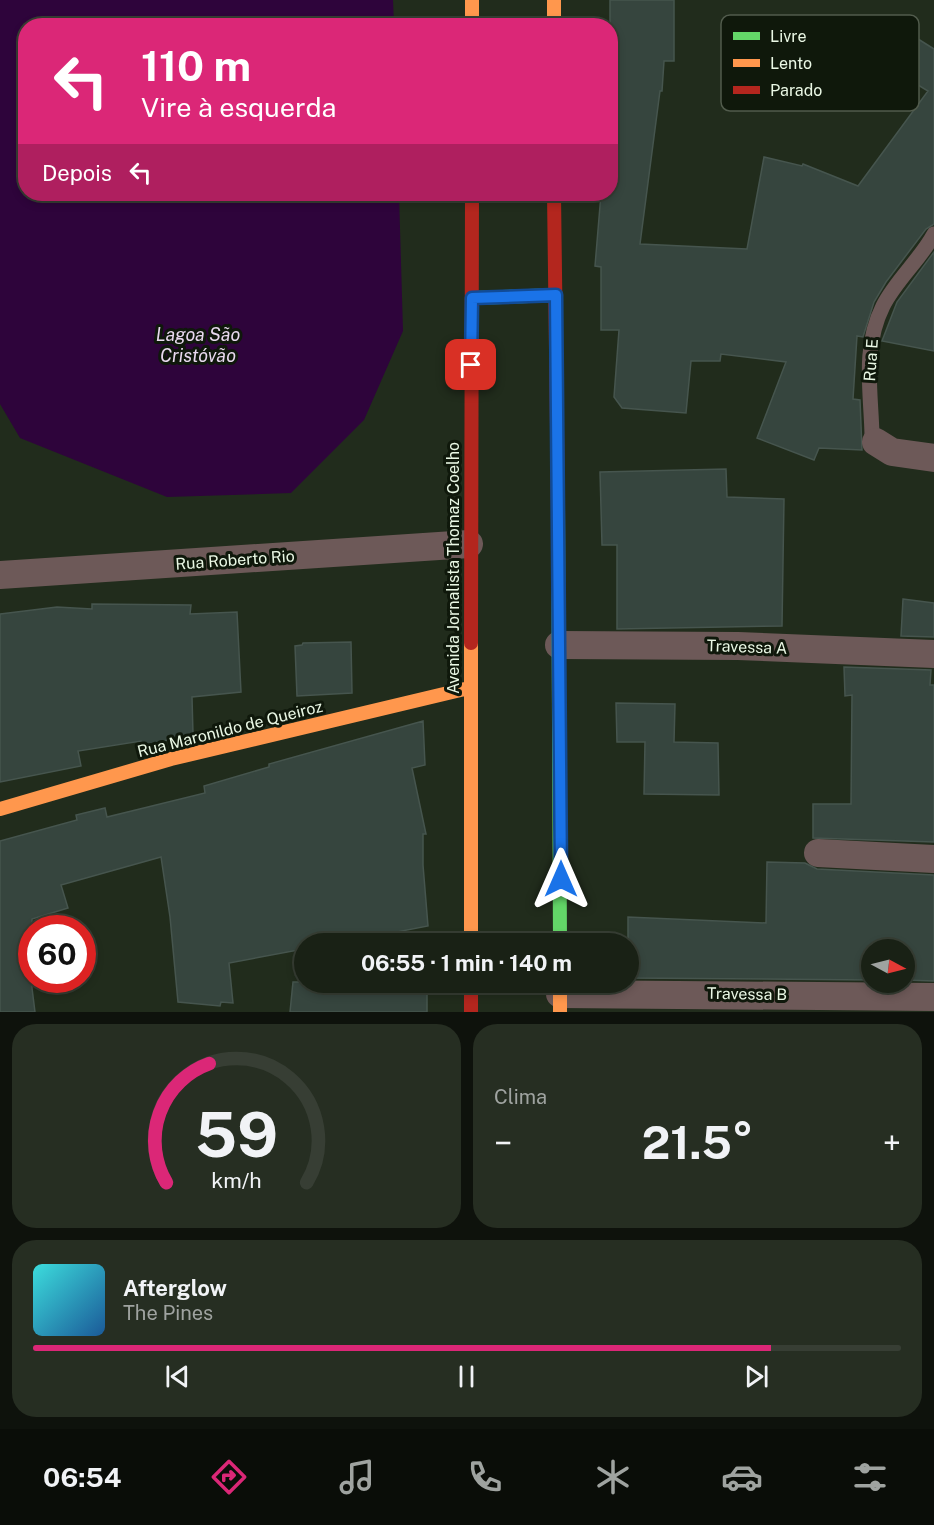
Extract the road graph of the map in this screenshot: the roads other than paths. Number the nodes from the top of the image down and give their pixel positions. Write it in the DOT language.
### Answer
graph roads {
  1 [pos="472,0"];
  2 [pos="554,0"];
  3 [pos="472,18"];
  4 [pos="554,18"];
  5 [pos="472,201"];
  6 [pos="554,201"];
  7 [pos="934,234"];
  8 [pos="556,295"];
  9 [pos="472,298"];
  10 [pos="876,442"];
  11 [pos="934,458"];
  12 [pos="469,544"];
  13 [pos="0,575"];
  14 [pos="559,645"];
  15 [pos="934,654"];
  16 [pos="469,688"];
  17 [pos="0,809"];
  18 [pos="818,853"];
  19 [pos="934,859"];
  20 [pos="471,933"];
  21 [pos="560,933"];
  22 [pos="471,993"];
  23 [pos="560,996"];
  24 [pos="934,997"];
  25 [pos="471,1012"];
  1 -- 3 [label="main road"];
  2 -- 4 [label="main road"];
  5 -- 9 [label="main road, Avenida Jornalista Thomaz Coelho"];
  6 -- 8 [label="main road"];
  7 -- 10 [label="lane, Rua E"];
  8 -- 9 [label="main road"];
  8 -- 14 [label="main road"];
  9 -- 12 [label="main road, Avenida Jornalista Thomaz Coelho"];
  10 -- 11 [label="street, Rua E"];
  12 -- 13 [label="street, Rua Roberto Rio"];
  12 -- 16 [label="main road, Avenida Jornalista Thomaz Coelho"];
  14 -- 15 [label="street, Travessa A"];
  14 -- 21 [label="main road"];
  16 -- 17 [label="main road, Rua Maronildo de Queiroz"];
  16 -- 20 [label="main road, Avenida Jornalista Thomaz Coelho"];
  18 -- 19 [label="street"];
  22 -- 25 [label="main road"];
  23 -- 24 [label="street, Travessa B"];
}
